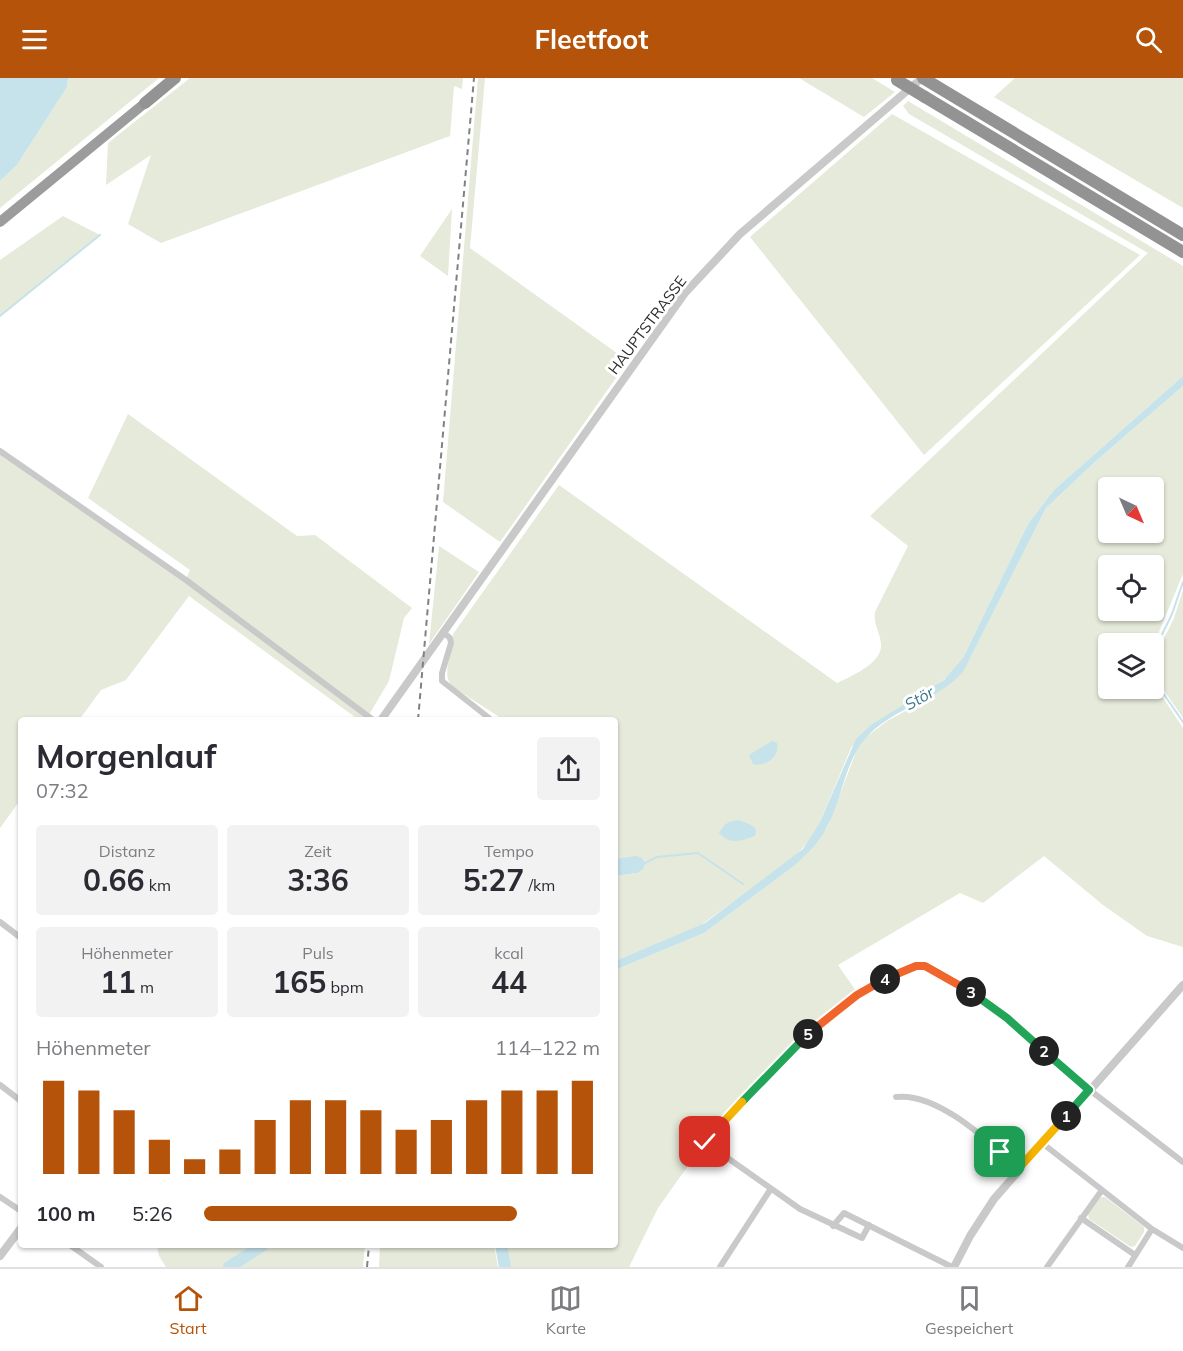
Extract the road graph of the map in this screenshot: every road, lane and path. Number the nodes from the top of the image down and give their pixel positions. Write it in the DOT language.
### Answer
graph roads {
  1 [pos="175,78"];
  2 [pos="922,78"];
  3 [pos="895,79"];
  4 [pos="145,104"];
  5 [pos="0,222"];
  6 [pos="1183,235"];
  7 [pos="1183,252"];
  8 [pos="0,451"];
  9 [pos="443,632"];
  10 [pos="369,717"];
  11 [pos="383,717"];
  12 [pos="488,717"];
  13 [pos="0,922"];
  14 [pos="18,935"];
  15 [pos="1183,984"];
  16 [pos="0,1085"];
  17 [pos="1089,1090"];
  18 [pos="896,1097"];
  19 [pos="18,1099"];
  20 [pos="1042,1143"];
  21 [pos="1183,1162"];
  22 [pos="1019,1168"];
  23 [pos="770,1190"];
  24 [pos="1102,1190"];
  25 [pos="0,1197"];
  26 [pos="18,1209"];
  27 [pos="1081,1218"];
  28 [pos="869,1225"];
  29 [pos="833,1226"];
  30 [pos="1152,1229"];
  31 [pos="18,1232"];
  32 [pos="74,1248"];
  33 [pos="1183,1248"];
  34 [pos="1135,1255"];
  35 [pos="0,1256"];
  36 [pos="101,1267"];
  37 [pos="720,1267"];
  38 [pos="953,1267"];
  39 [pos="1047,1267"];
  40 [pos="1128,1267"];
  1 -- 4 [label="highway"];
  2 -- 6 [label="highway"];
  2 -- 9 [label="street, HAUPTSTRASSE"];
  3 -- 7 [label="highway, bridge"];
  4 -- 5 [label="highway"];
  8 -- 10 [label="street"];
  9 -- 11 [label="street, HAUPTSTRASSE"];
  9 -- 12 [label="street"];
  13 -- 14 [label="street"];
  15 -- 17 [label="street"];
  16 -- 19 [label="street"];
  17 -- 20 [label="street"];
  17 -- 21 [label="street"];
  17 -- 23 [label="street"];
  18 -- 22 [label="street"];
  20 -- 22 [label="street"];
  20 -- 24 [label="street"];
  22 -- 38 [label="street"];
  23 -- 29 [label="street"];
  23 -- 37 [label="street"];
  24 -- 27 [label="street"];
  24 -- 30 [label="street"];
  25 -- 26 [label="street"];
  27 -- 34 [label="street"];
  27 -- 39 [label="street"];
  28 -- 29 [label="street"];
  28 -- 29 [label="street"];
  28 -- 38 [label="street"];
  30 -- 33 [label="street"];
  30 -- 34 [label="street"];
  31 -- 35 [label="street"];
  32 -- 36 [label="street"];
  34 -- 40 [label="street"];
}
